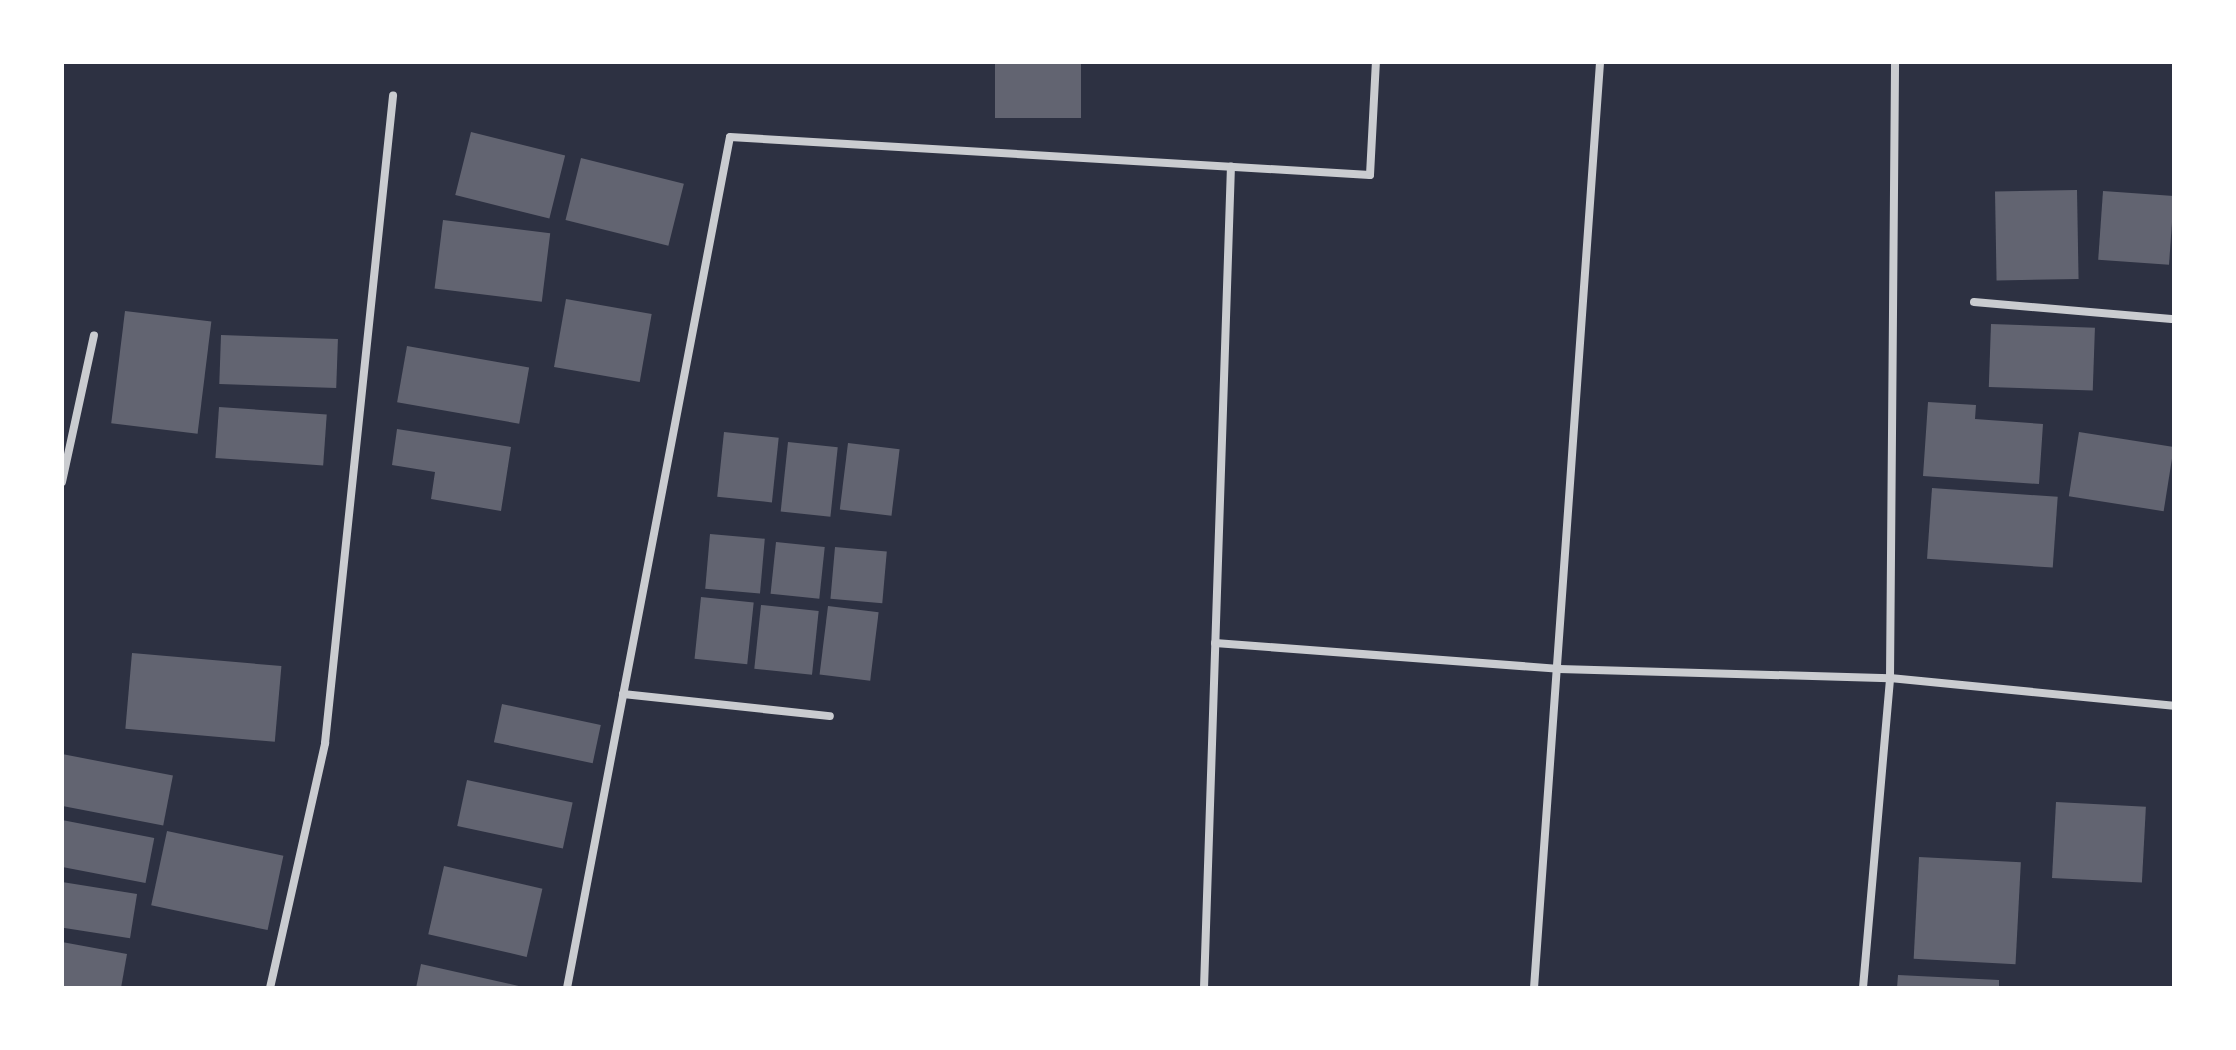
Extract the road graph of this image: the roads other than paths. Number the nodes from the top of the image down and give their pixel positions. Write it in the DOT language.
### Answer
graph roads {
  1 [pos="1376,62"];
  2 [pos="1600,62"];
  3 [pos="1895,62"];
  4 [pos="393,96"];
  5 [pos="1231,166"];
  6 [pos="1974,302"];
  7 [pos="2174,319"];
  8 [pos="94,335"];
  9 [pos="62,482"];
  10 [pos="1215,643"];
  11 [pos="1559,669"];
  12 [pos="1890,678"];
  13 [pos="623,694"];
  14 [pos="2174,706"];
  15 [pos="830,716"];
  16 [pos="270,988"];
  17 [pos="567,988"];
  18 [pos="1204,988"];
  19 [pos="1534,988"];
  20 [pos="1863,988"];
  1 -- 5 [label="street"];
  2 -- 11 [label="street"];
  3 -- 12 [label="street"];
  4 -- 16 [label="street"];
  5 -- 10 [label="street"];
  5 -- 13 [label="street"];
  6 -- 7 [label="street"];
  8 -- 9 [label="street"];
  10 -- 11 [label="street"];
  10 -- 18 [label="street"];
  11 -- 12 [label="street"];
  11 -- 19 [label="street"];
  12 -- 14 [label="street"];
  12 -- 20 [label="street"];
  13 -- 15 [label="street"];
  13 -- 17 [label="street"];
}
